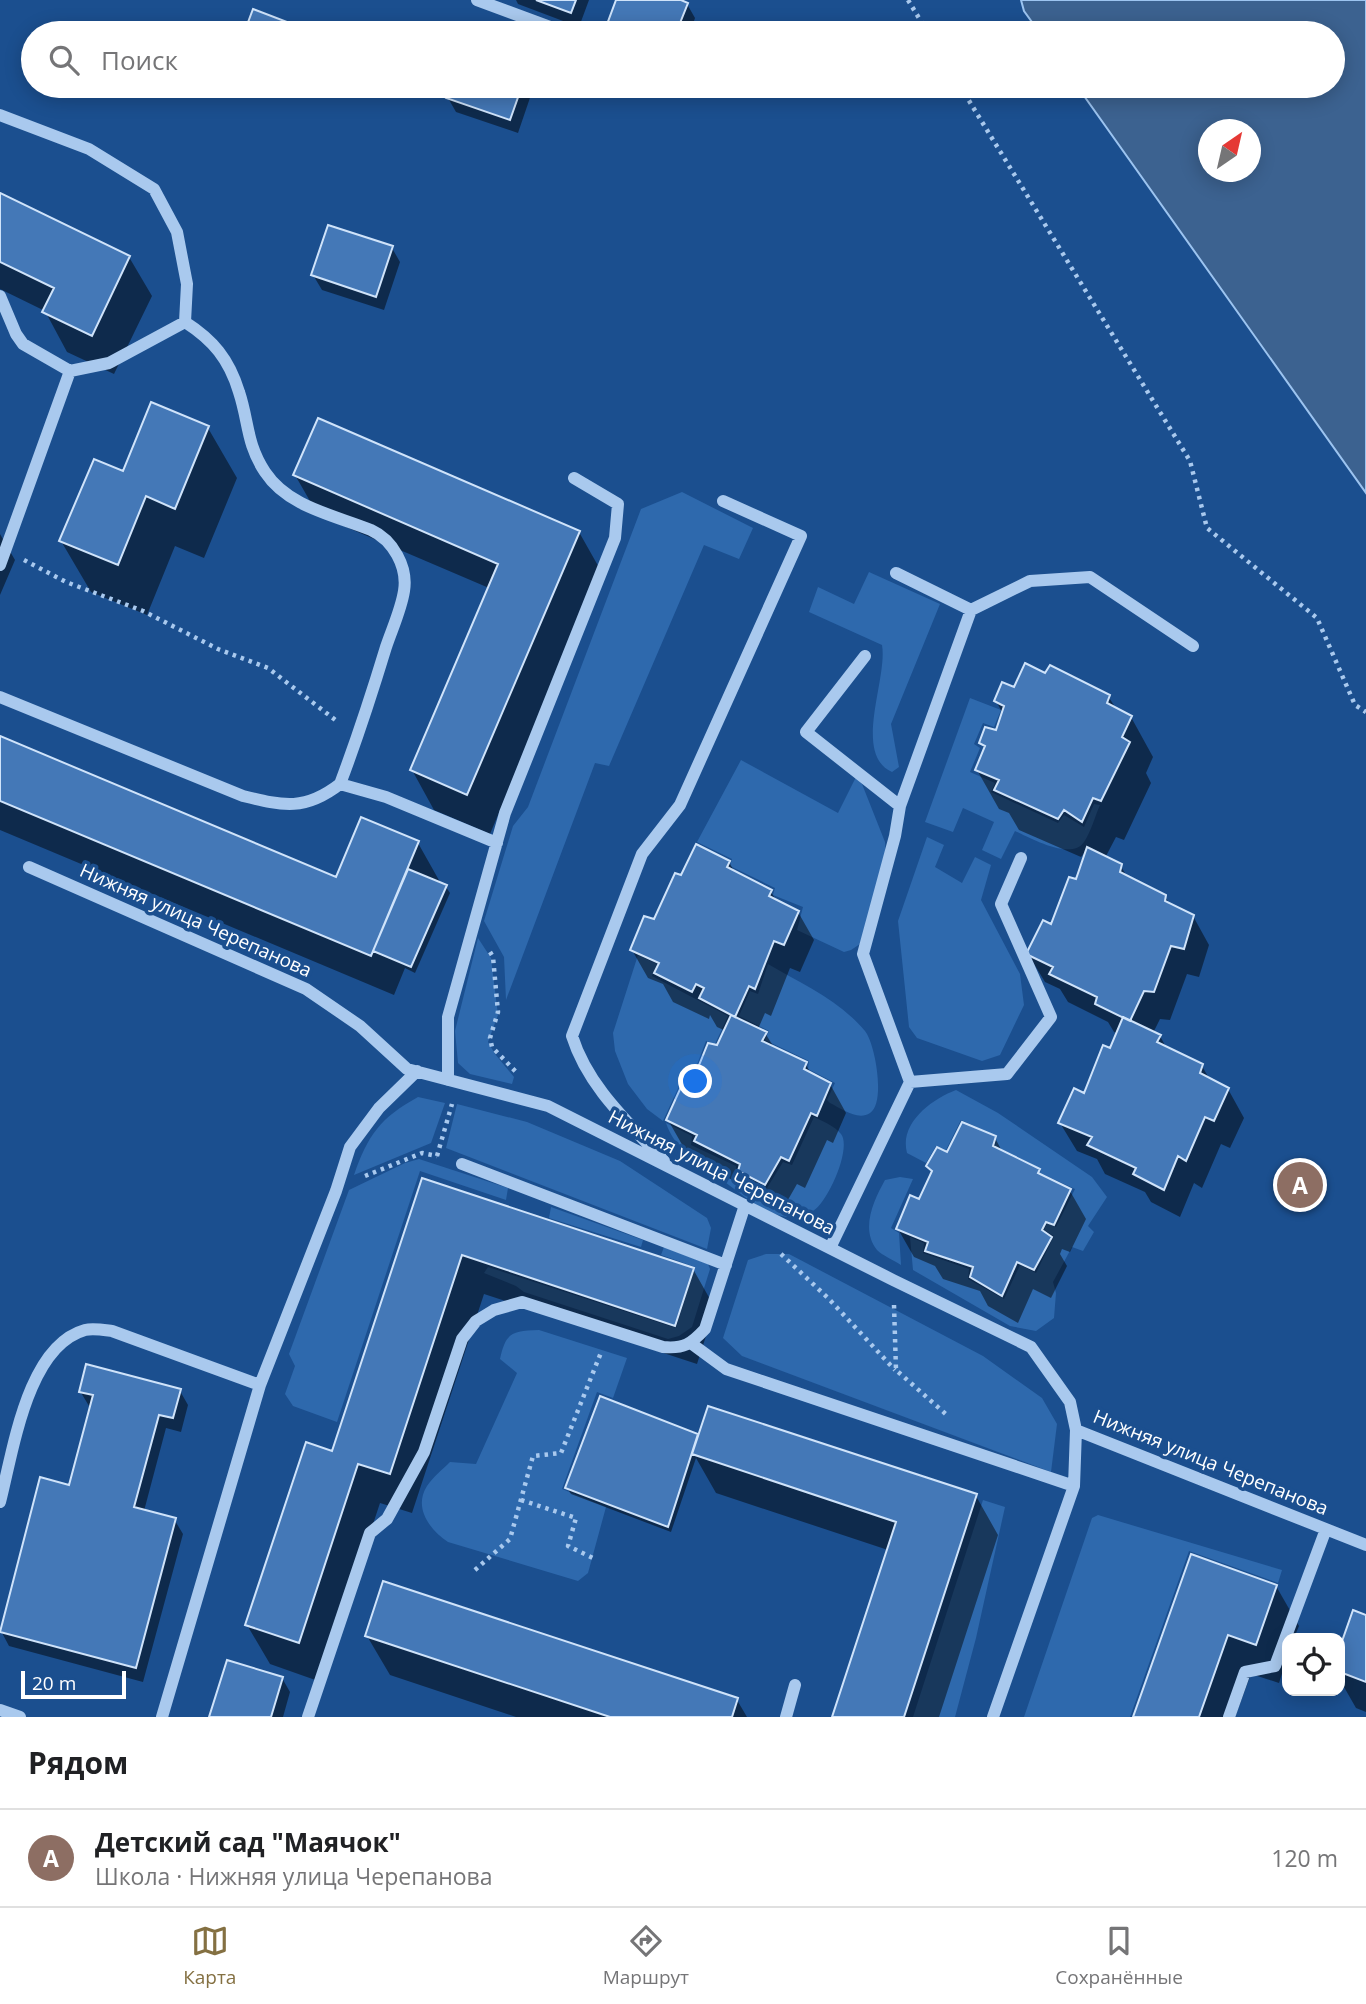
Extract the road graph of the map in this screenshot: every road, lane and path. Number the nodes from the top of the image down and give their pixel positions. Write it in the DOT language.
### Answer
graph roads {
  1 [pos="477,0"];
  2 [pos="908,0"];
  3 [pos="534,21"];
  4 [pos="921,21"];
  5 [pos="967,98"];
  6 [pos="0,116"];
  7 [pos="0,296"];
  8 [pos="185,322"];
  9 [pos="70,370"];
  10 [pos="573,478"];
  11 [pos="723,501"];
  12 [pos="5,550"];
  13 [pos="0,565"];
  14 [pos="896,573"];
  15 [pos="971,610"];
  16 [pos="1193,646"];
  17 [pos="865,656"];
  18 [pos="0,697"];
  19 [pos="1366,712"];
  20 [pos="358,737"];
  21 [pos="340,784"];
  22 [pos="901,806"];
  23 [pos="497,843"];
  24 [pos="1021,858"];
  25 [pos="29,867"];
  26 [pos="474,924"];
  27 [pos="417,1071"];
  28 [pos="518,1074"];
  29 [pos="448,1080"];
  30 [pos="910,1082"];
  31 [pos="437,1156"];
  32 [pos="462,1164"];
  33 [pos="672,1169"];
  34 [pos="336,1191"];
  35 [pos="745,1205"];
  36 [pos="830,1248"];
  37 [pos="781,1254"];
  38 [pos="726,1265"];
  39 [pos="893,1280"];
  40 [pos="609,1330"];
  41 [pos="692,1344"];
  42 [pos="896,1370"];
  43 [pos="260,1385"];
  44 [pos="957,1424"];
  45 [pos="1076,1430"];
  46 [pos="1074,1486"];
  47 [pos="521,1500"];
  48 [pos="0,1502"];
  49 [pos="1326,1529"];
  50 [pos="1366,1545"];
  51 [pos="593,1558"];
  52 [pos="475,1570"];
  53 [pos="795,1685"];
  54 [pos="0,1710"];
  55 [pos="20,1717"];
  56 [pos="162,1717"];
  57 [pos="308,1717"];
  58 [pos="786,1717"];
  59 [pos="993,1717"];
  60 [pos="1229,1717"];
  1 -- 3 [label="street"];
  2 -- 4 [label="path"];
  5 -- 19 [label="path"];
  6 -- 8 [label="street"];
  7 -- 9 [label="street"];
  8 -- 9 [label="street"];
  8 -- 20 [label="street"];
  9 -- 12 [label="street"];
  10 -- 23 [label="street"];
  11 -- 33 [label="street"];
  12 -- 13 [label="street"];
  12 -- 20 [label="path"];
  14 -- 15 [label="street"];
  15 -- 16 [label="street"];
  15 -- 22 [label="street"];
  17 -- 22 [label="street"];
  18 -- 21 [label="street"];
  20 -- 21 [label="street"];
  21 -- 23 [label="street"];
  22 -- 30 [label="street"];
  23 -- 26 [label="street"];
  24 -- 30 [label="street"];
  25 -- 27 [label="street, Нижняя улица Черепанова"];
  26 -- 28 [label="path"];
  26 -- 29 [label="street"];
  27 -- 29 [label="street, Нижняя улица Черепанова"];
  27 -- 34 [label="street"];
  29 -- 31 [label="path"];
  29 -- 33 [label="street, Нижняя улица Черепанова"];
  30 -- 36 [label="street"];
  31 -- 32 [label="path"];
  31 -- 34 [label="path"];
  32 -- 38 [label="street"];
  33 -- 35 [label="street, Нижняя улица Черепанова"];
  34 -- 43 [label="street"];
  35 -- 36 [label="street, Нижняя улица Черепанова"];
  35 -- 38 [label="street"];
  36 -- 39 [label="street, Нижняя улица Черепанова"];
  37 -- 42 [label="path"];
  38 -- 41 [label="street"];
  39 -- 42 [label="path"];
  39 -- 45 [label="street, Нижняя улица Черепанова"];
  40 -- 41 [label="street"];
  40 -- 47 [label="path"];
  40 -- 57 [label="street"];
  41 -- 46 [label="street"];
  42 -- 44 [label="path"];
  43 -- 48 [label="street"];
  43 -- 56 [label="street"];
  45 -- 46 [label="street"];
  45 -- 49 [label="street, Нижняя улица Черепанова"];
  46 -- 59 [label="street"];
  47 -- 51 [label="path"];
  47 -- 52 [label="path"];
  49 -- 50 [label="street, Нижняя улица Черепанова"];
  49 -- 60 [label="street"];
  53 -- 58 [label="street"];
  54 -- 55 [label="street"];
}
